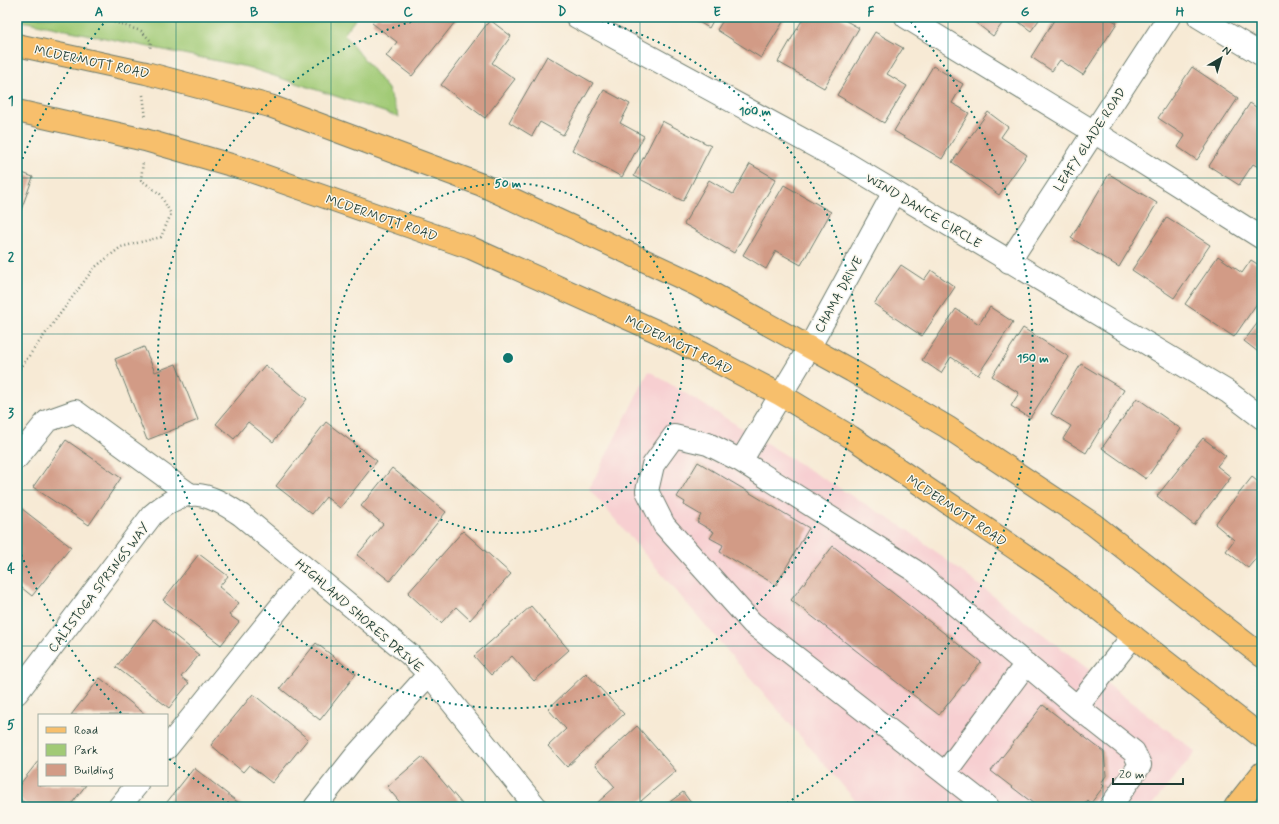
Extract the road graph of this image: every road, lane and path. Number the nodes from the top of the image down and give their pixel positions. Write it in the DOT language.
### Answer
graph roads {
  1 [pos="108,17"];
  2 [pos="577,17"];
  3 [pos="906,17"];
  4 [pos="1168,17"];
  5 [pos="1200,17"];
  6 [pos="17,45"];
  7 [pos="150,51"];
  8 [pos="1262,55"];
  9 [pos="143,96"];
  10 [pos="17,111"];
  11 [pos="146,120"];
  12 [pos="1094,132"];
  13 [pos="142,168"];
  14 [pos="894,192"];
  15 [pos="1262,238"];
  16 [pos="1009,262"];
  17 [pos="809,348"];
  18 [pos="18,367"];
  19 [pos="17,372"];
  20 [pos="781,395"];
  21 [pos="1262,418"];
  22 [pos="17,458"];
  23 [pos="741,461"];
  24 [pos="189,494"];
  25 [pos="309,571"];
  26 [pos="1132,636"];
  27 [pos="1262,656"];
  28 [pos="1026,664"];
  29 [pos="429,674"];
  30 [pos="17,693"];
  31 [pos="1077,707"];
  32 [pos="1262,737"];
  33 [pos="168,747"];
  34 [pos="945,773"];
  35 [pos="1262,773"];
  36 [pos="136,786"];
  37 [pos="119,807"];
  38 [pos="315,807"];
  39 [pos="536,807"];
  40 [pos="988,807"];
  41 [pos="1110,807"];
  42 [pos="1235,807"];
  1 -- 7 [label="path"];
  2 -- 14 [label="street, WIND DANCE CIRCLE"];
  3 -- 12 [label="street"];
  4 -- 12 [label="street, LEAFY GLADE ROAD"];
  5 -- 8 [label="street"];
  6 -- 17 [label="main road, MCDERMOTT ROAD"];
  9 -- 11 [label="path"];
  10 -- 20 [label="main road, MCDERMOTT ROAD"];
  12 -- 15 [label="street"];
  12 -- 16 [label="street, LEAFY GLADE ROAD"];
  13 -- 18 [label="path"];
  14 -- 16 [label="street, WIND DANCE CIRCLE"];
  14 -- 17 [label="street, CHAMA DRIVE"];
  16 -- 21 [label="street, WIND DANCE CIRCLE"];
  17 -- 20 [label="street, CHAMA DRIVE"];
  17 -- 27 [label="main road, MCDERMOTT ROAD"];
  18 -- 19 [label="path"];
  20 -- 23 [label="street, CHAMA DRIVE"];
  20 -- 26 [label="main road, MCDERMOTT ROAD"];
  22 -- 24 [label="street"];
  23 -- 28 [label="street"];
  23 -- 34 [label="street"];
  24 -- 25 [label="street, HIGHLAND SHORES DRIVE"];
  24 -- 30 [label="street, CALISTOGA SPRINGS WAY"];
  25 -- 29 [label="street, HIGHLAND SHORES DRIVE"];
  25 -- 33 [label="street"];
  26 -- 31 [label="street"];
  26 -- 32 [label="main road, MCDERMOTT ROAD"];
  28 -- 31 [label="street"];
  28 -- 34 [label="street"];
  29 -- 38 [label="street"];
  29 -- 39 [label="street, HIGHLAND SHORES DRIVE"];
  31 -- 41 [label="street"];
  34 -- 40 [label="street"];
  35 -- 42 [label="main road"];
  36 -- 37 [label="street"];
}
